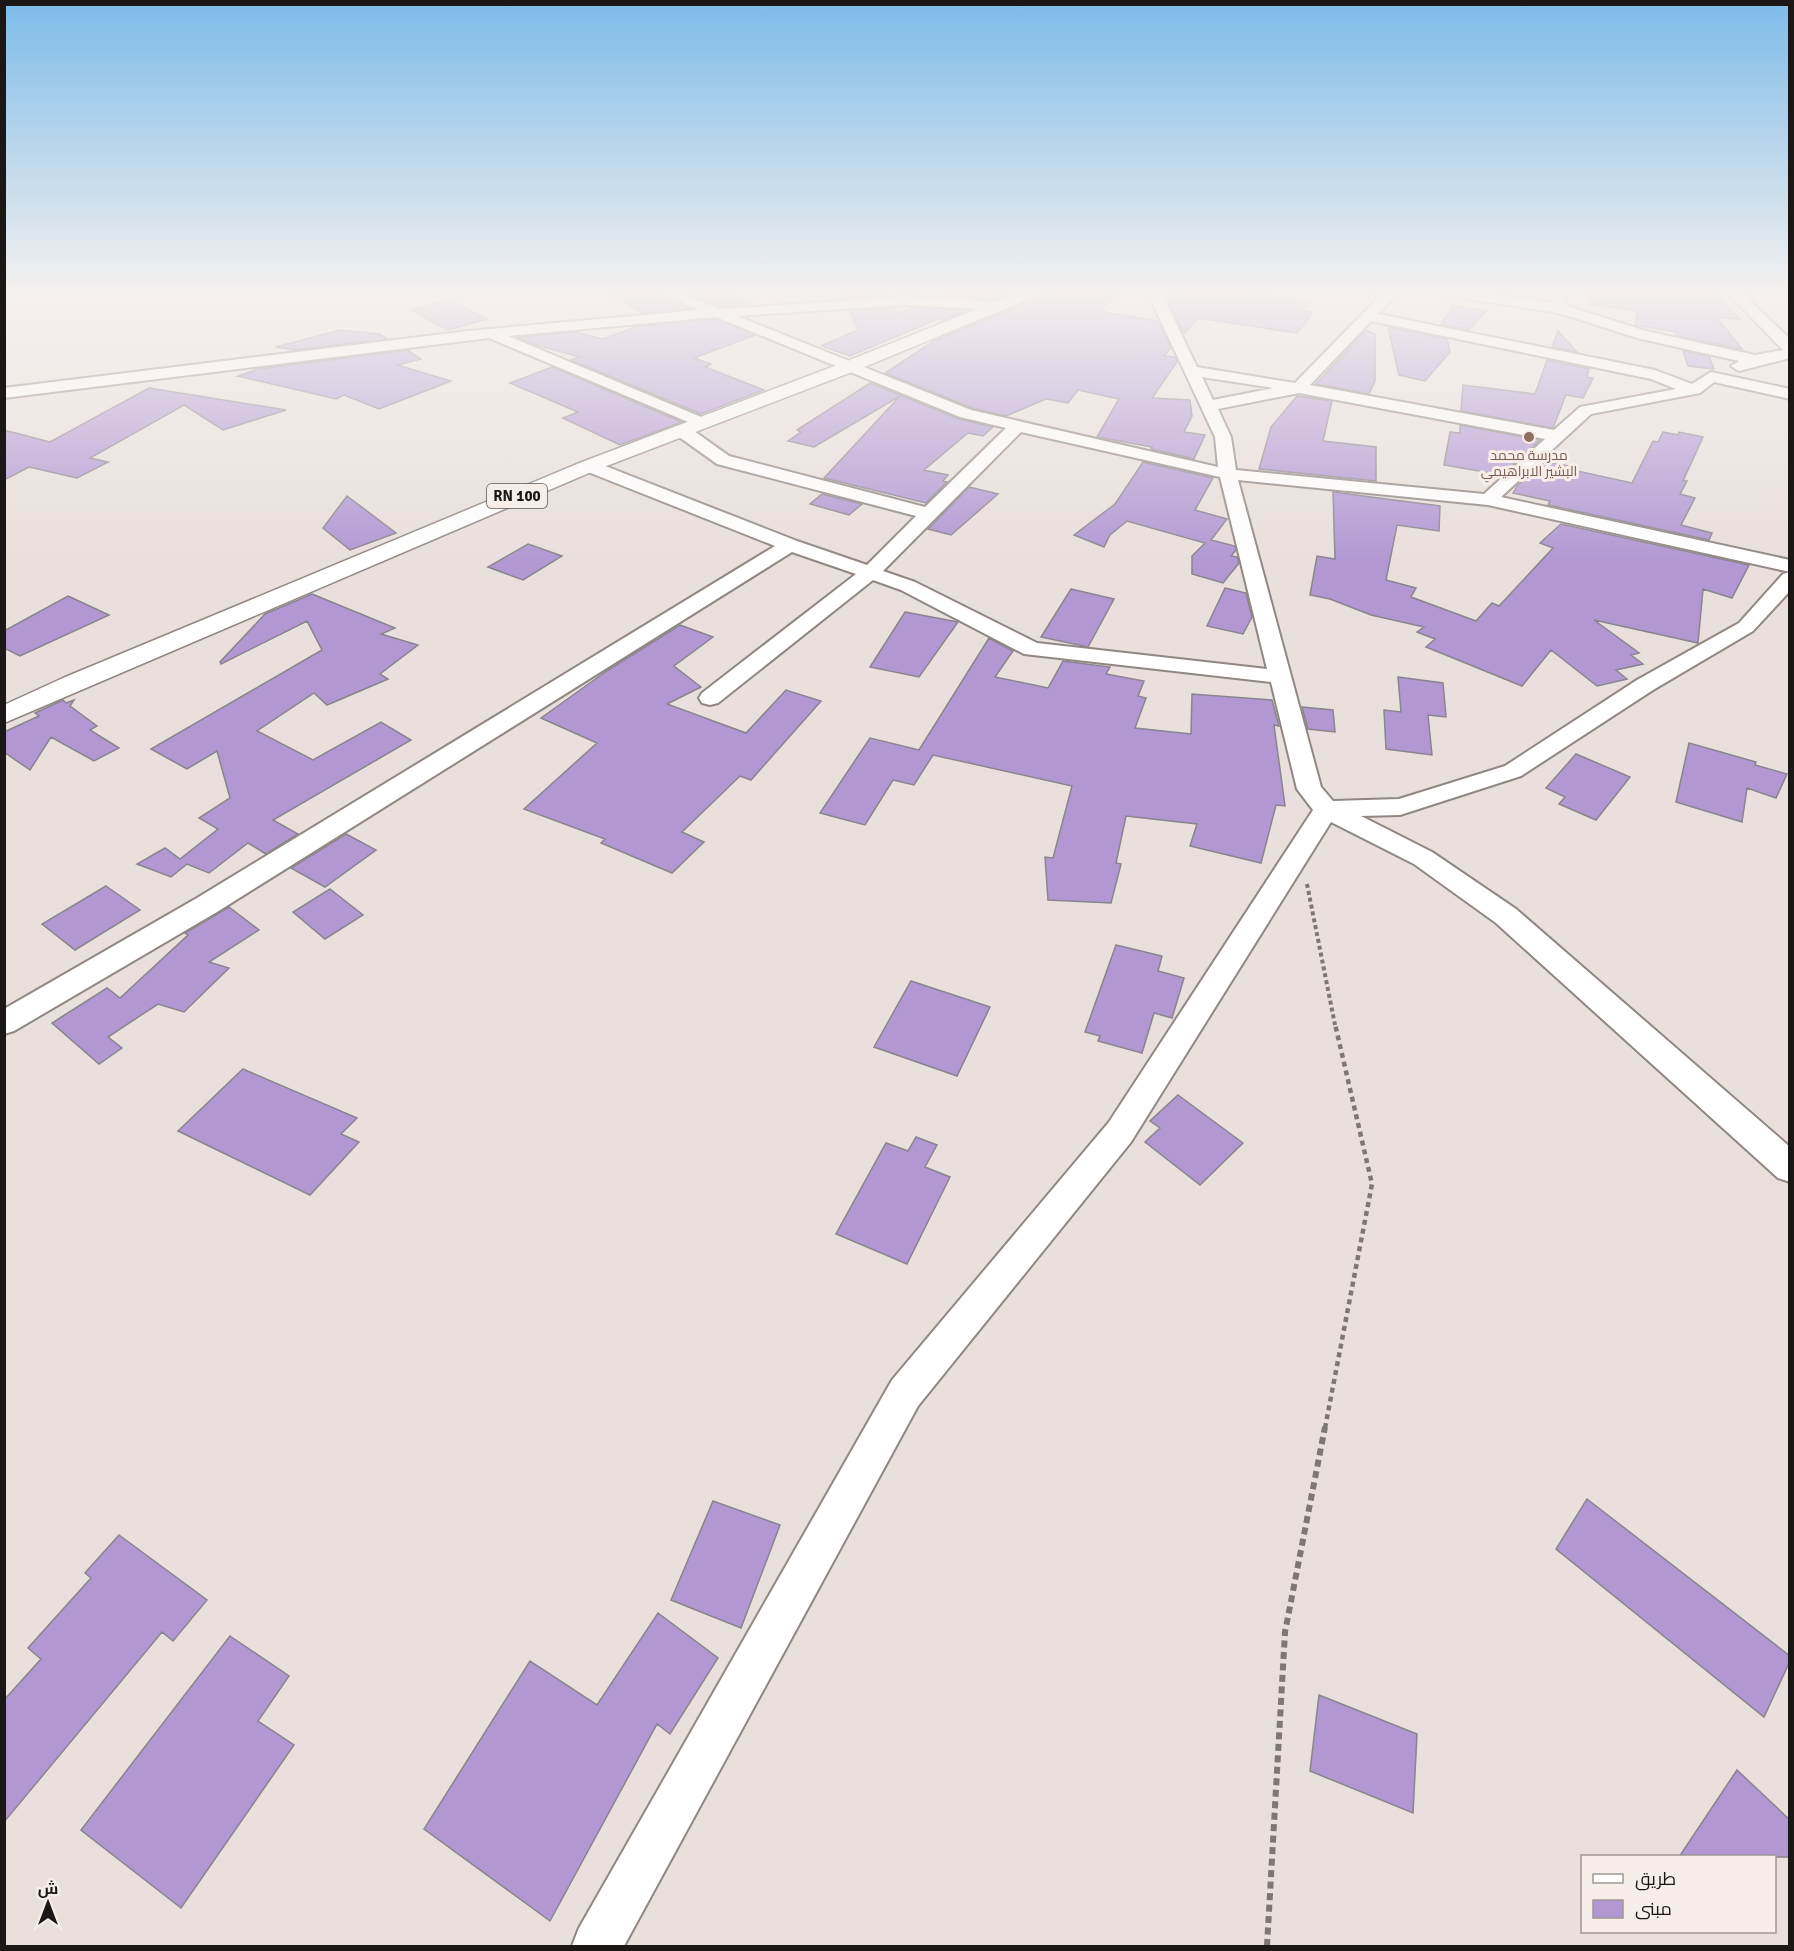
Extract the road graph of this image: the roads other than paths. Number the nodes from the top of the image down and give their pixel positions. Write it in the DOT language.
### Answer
graph roads {
  1 [pos="95,382"];
  2 [pos="596,382"];
  3 [pos="808,382"];
  4 [pos="884,382"];
  5 [pos="1197,382"];
  6 [pos="1262,382"];
  7 [pos="1305,382"];
  8 [pos="1673,382"];
  9 [pos="1705,382"];
  10 [pos="1735,382"];
  11 [pos="1299,388"];
  12 [pos="1694,390"];
  13 [pos="4,393"];
  14 [pos="1790,394"];
  15 [pos="1208,406"];
  16 [pos="691,426"];
  17 [pos="1017,426"];
  18 [pos="1557,436"];
  19 [pos="589,466"];
  20 [pos="1228,474"];
  21 [pos="1488,500"];
  22 [pos="929,513"];
  23 [pos="790,545"];
  24 [pos="1790,566"];
  25 [pos="870,573"];
  26 [pos="1790,578"];
  27 [pos="1281,677"];
  28 [pos="710,698"];
  29 [pos="4,715"];
  30 [pos="1326,809"];
  31 [pos="4,1023"];
  32 [pos="1790,1168"];
  33 [pos="597,1947"];
  1 -- 13 [label="street"];
  2 -- 16 [label="street"];
  3 -- 16 [label="main road, RN 100"];
  4 -- 17 [label="street"];
  5 -- 15 [label="street"];
  6 -- 11 [label="street"];
  7 -- 11 [label="street"];
  8 -- 12 [label="street"];
  9 -- 12 [label="street"];
  10 -- 14 [label="street"];
  11 -- 15 [label="street"];
  11 -- 18 [label="street"];
  12 -- 18 [label="street"];
  15 -- 20 [label="street"];
  16 -- 19 [label="main road, RN 100"];
  16 -- 22 [label="street"];
  17 -- 20 [label="street"];
  17 -- 22 [label="street"];
  18 -- 21 [label="street"];
  19 -- 23 [label="street"];
  19 -- 29 [label="main road, RN 100"];
  20 -- 21 [label="street"];
  20 -- 27 [label="street"];
  21 -- 24 [label="street"];
  22 -- 25 [label="street"];
  23 -- 25 [label="street"];
  23 -- 31 [label="street"];
  25 -- 27 [label="street"];
  25 -- 28 [label="street"];
  26 -- 30 [label="street"];
  27 -- 30 [label="street"];
  30 -- 32 [label="street"];
  30 -- 33 [label="street"];
}
